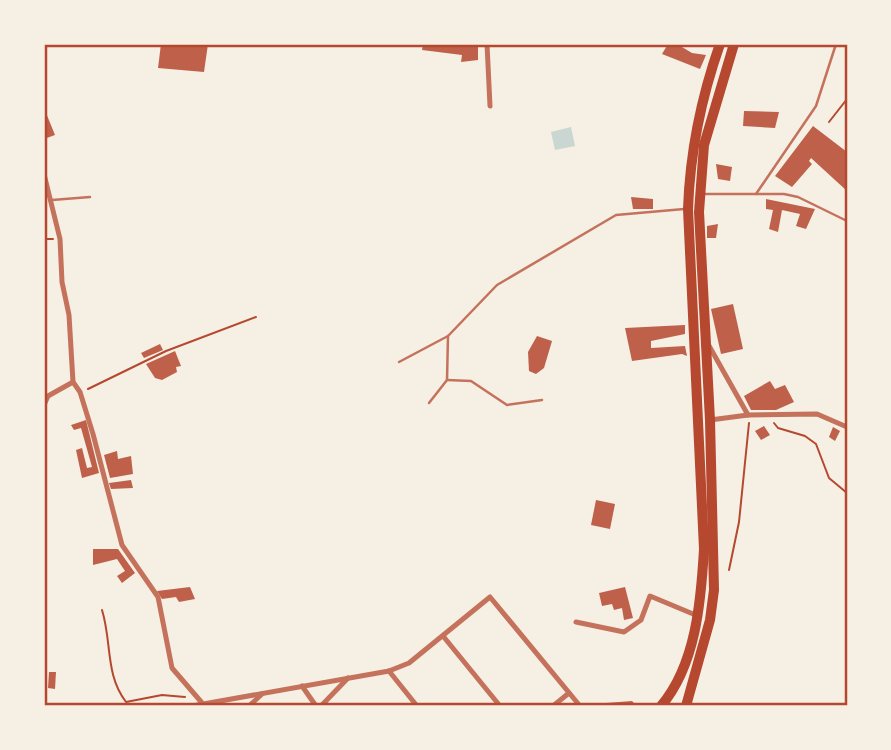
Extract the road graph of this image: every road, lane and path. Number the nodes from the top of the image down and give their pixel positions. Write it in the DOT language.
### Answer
graph roads {
  1 [pos="487,44"];
  2 [pos="720,44"];
  3 [pos="734,44"];
  4 [pos="836,44"];
  5 [pos="847,99"];
  6 [pos="490,106"];
  7 [pos="829,122"];
  8 [pos="44,174"];
  9 [pos="700,194"];
  10 [pos="756,194"];
  11 [pos="90,197"];
  12 [pos="52,200"];
  13 [pos="688,209"];
  14 [pos="847,221"];
  15 [pos="256,317"];
  16 [pos="448,336"];
  17 [pos="705,338"];
  18 [pos="399,362"];
  19 [pos="447,380"];
  20 [pos="73,382"];
  21 [pos="80,392"];
  22 [pos="541,400"];
  23 [pos="429,402"];
  24 [pos="44,405"];
  25 [pos="766,414"];
  26 [pos="748,415"];
  27 [pos="710,420"];
  28 [pos="847,427"];
  29 [pos="847,493"];
  30 [pos="729,570"];
  31 [pos="102,610"];
  32 [pos="698,616"];
  33 [pos="576,622"];
  34 [pos="443,636"];
  35 [pos="389,671"];
  36 [pos="348,678"];
  37 [pos="302,685"];
  38 [pos="569,693"];
  39 [pos="261,694"];
  40 [pos="196,696"];
  41 [pos="203,704"];
  42 [pos="213,704"];
  43 [pos="663,704"];
  44 [pos="192,706"];
  45 [pos="249,706"];
  46 [pos="318,706"];
  47 [pos="417,706"];
  48 [pos="499,706"];
  49 [pos="553,706"];
  50 [pos="580,706"];
  51 [pos="685,706"];
  1 -- 6 [label="street"];
  2 -- 13 [label="highway"];
  3 -- 9 [label="highway"];
  4 -- 10 [label="lane"];
  5 -- 7 [label="path"];
  8 -- 12 [label="street"];
  9 -- 10 [label="lane"];
  9 -- 17 [label="highway"];
  10 -- 14 [label="lane"];
  11 -- 12 [label="lane"];
  12 -- 20 [label="street"];
  13 -- 16 [label="lane"];
  13 -- 32 [label="highway"];
  15 -- 21 [label="path"];
  16 -- 18 [label="lane"];
  16 -- 19 [label="lane"];
  17 -- 26 [label="street"];
  17 -- 27 [label="highway"];
  19 -- 22 [label="lane"];
  19 -- 23 [label="lane"];
  20 -- 21 [label="street"];
  20 -- 24 [label="street"];
  21 -- 40 [label="street"];
  25 -- 26 [label="street"];
  25 -- 28 [label="street"];
  25 -- 29 [label="path"];
  26 -- 27 [label="street"];
  26 -- 30 [label="path"];
  27 -- 51 [label="highway"];
  31 -- 40 [label="path"];
  32 -- 33 [label="street"];
  32 -- 43 [label="highway"];
  34 -- 35 [label="street"];
  34 -- 38 [label="street"];
  34 -- 48 [label="street"];
  35 -- 36 [label="street"];
  35 -- 47 [label="street"];
  36 -- 37 [label="street"];
  36 -- 46 [label="street"];
  37 -- 39 [label="street"];
  37 -- 46 [label="street"];
  38 -- 49 [label="street"];
  38 -- 50 [label="street"];
  39 -- 42 [label="street"];
  39 -- 45 [label="street"];
  40 -- 41 [label="street"];
  41 -- 42 [label="street"];
  41 -- 44 [label="street"];
  43 -- 51 [label="highway"];
}
